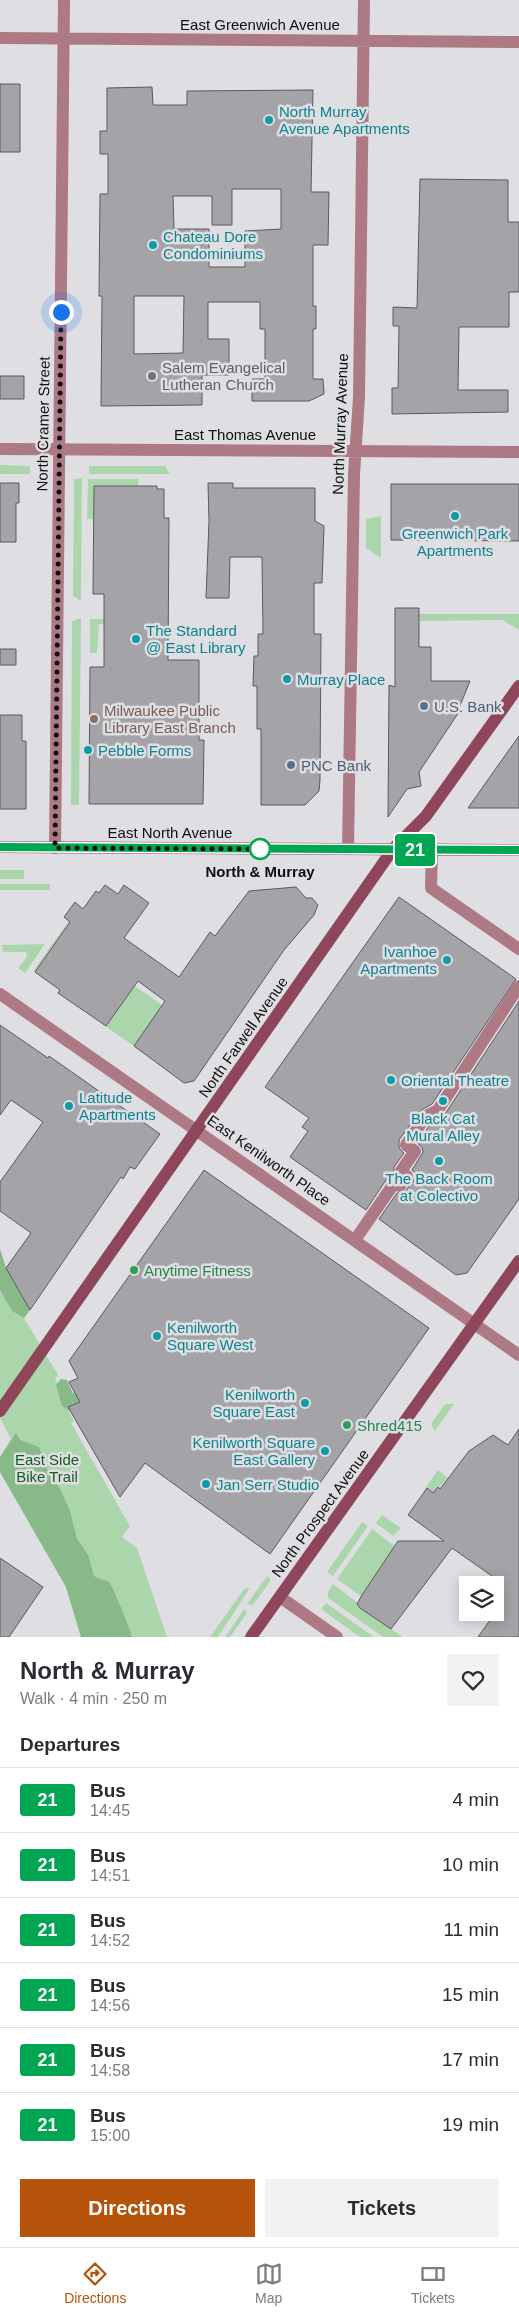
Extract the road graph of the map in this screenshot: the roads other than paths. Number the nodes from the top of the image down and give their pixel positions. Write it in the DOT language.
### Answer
graph roads {
  1 [pos="64,0"];
  2 [pos="364,0"];
  3 [pos="0,38"];
  4 [pos="63,38"];
  5 [pos="363,40"];
  6 [pos="519,42"];
  7 [pos="0,449"];
  8 [pos="60,449"];
  9 [pos="356,451"];
  10 [pos="519,452"];
  11 [pos="519,686"];
  12 [pos="0,847"];
  13 [pos="55,848"];
  14 [pos="348,849"];
  15 [pos="394,850"];
  16 [pos="432,850"];
  17 [pos="519,850"];
  18 [pos="519,949"];
  19 [pos="519,986"];
  20 [pos="0,994"];
  21 [pos="197,1130"];
  22 [pos="355,1240"];
  23 [pos="519,1261"];
  24 [pos="475,1324"];
  25 [pos="519,1355"];
  26 [pos="0,1411"];
  27 [pos="280,1597"];
  28 [pos="252,1637"];
  29 [pos="337,1637"];
  1 -- 4 [label="street, North Cramer Street"];
  2 -- 5 [label="street, North Murray Avenue"];
  3 -- 4 [label="street, East Greenwich Avenue"];
  4 -- 5 [label="street, East Greenwich Avenue"];
  4 -- 8 [label="street, North Cramer Street"];
  5 -- 6 [label="street, East Greenwich Avenue"];
  5 -- 9 [label="street, North Murray Avenue"];
  7 -- 8 [label="street, East Thomas Avenue"];
  8 -- 9 [label="street, East Thomas Avenue"];
  8 -- 13 [label="street, North Cramer Street"];
  9 -- 10 [label="street, East Thomas Avenue"];
  9 -- 14 [label="street, North Murray Avenue"];
  11 -- 15 [label="main road, North Farwell Avenue"];
  12 -- 13 [label="main road, East North Avenue"];
  13 -- 14 [label="main road, East North Avenue"];
  14 -- 15 [label="main road, East North Avenue"];
  15 -- 16 [label="main road, East North Avenue"];
  15 -- 21 [label="main road, North Farwell Avenue"];
  16 -- 17 [label="main road, East North Avenue"];
  16 -- 18 [label="street"];
  19 -- 22 [label="street"];
  20 -- 21 [label="street, East Kenilworth Place"];
  21 -- 22 [label="street, East Kenilworth Place"];
  21 -- 26 [label="main road, North Farwell Avenue"];
  22 -- 24 [label="street, East Kenilworth Place"];
  23 -- 24 [label="main road, North Prospect Avenue"];
  24 -- 25 [label="street, East Kenilworth Place"];
  24 -- 27 [label="main road, North Prospect Avenue"];
  27 -- 28 [label="main road, North Prospect Avenue"];
  27 -- 29 [label="street"];
}
